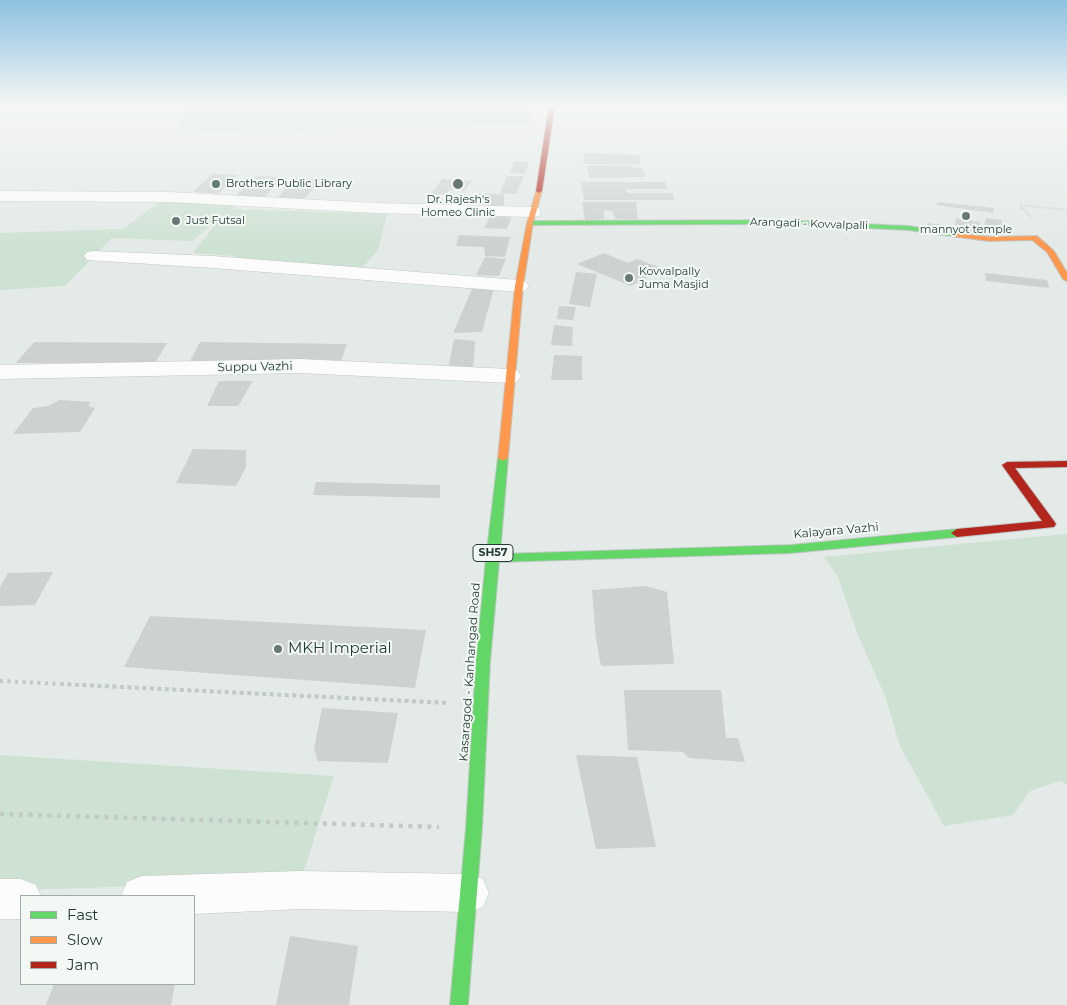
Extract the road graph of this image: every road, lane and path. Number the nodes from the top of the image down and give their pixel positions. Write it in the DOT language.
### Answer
graph roads {
  1 [pos="546,152"];
  2 [pos="0,196"];
  3 [pos="1067,210"];
  4 [pos="532,218"];
  5 [pos="1034,238"];
  6 [pos="93,256"];
  7 [pos="1067,279"];
  8 [pos="519,286"];
  9 [pos="0,372"];
  10 [pos="510,376"];
  11 [pos="1067,464"];
  12 [pos="492,558"];
  13 [pos="0,681"];
  14 [pos="481,705"];
  15 [pos="0,814"];
  16 [pos="474,828"];
  17 [pos="468,893"];
  18 [pos="168,895"];
  19 [pos="0,899"];
  20 [pos="20,899"];
  21 [pos="459,1005"];
  1 -- 4 [label="main road, Kasaragod - Kanhangad Road / SH57"];
  2 -- 4 [label="street"];
  3 -- 5 [label="path"];
  4 -- 5 [label="main road, Arangadi - Kovvalpalli"];
  4 -- 8 [label="main road, Kasaragod - Kanhangad Road / SH57"];
  5 -- 7 [label="main road"];
  6 -- 8 [label="street"];
  8 -- 10 [label="main road, Kasaragod - Kanhangad Road / SH57"];
  9 -- 10 [label="street, Suppu Vazhi"];
  10 -- 12 [label="main road, Kasaragod - Kanhangad Road / SH57"];
  11 -- 12 [label="main road, Kalayara Vazhi"];
  12 -- 14 [label="main road, Kasaragod - Kanhangad Road / SH57"];
  13 -- 14 [label="path"];
  14 -- 16 [label="main road, Kasaragod - Kanhangad Road / SH57"];
  15 -- 16 [label="path"];
  16 -- 17 [label="main road, Kasaragod - Kanhangad Road / SH57"];
  17 -- 18 [label="street"];
  17 -- 21 [label="main road, Kasaragod - Kanhangad Road / SH57"];
  19 -- 20 [label="street"];
}
